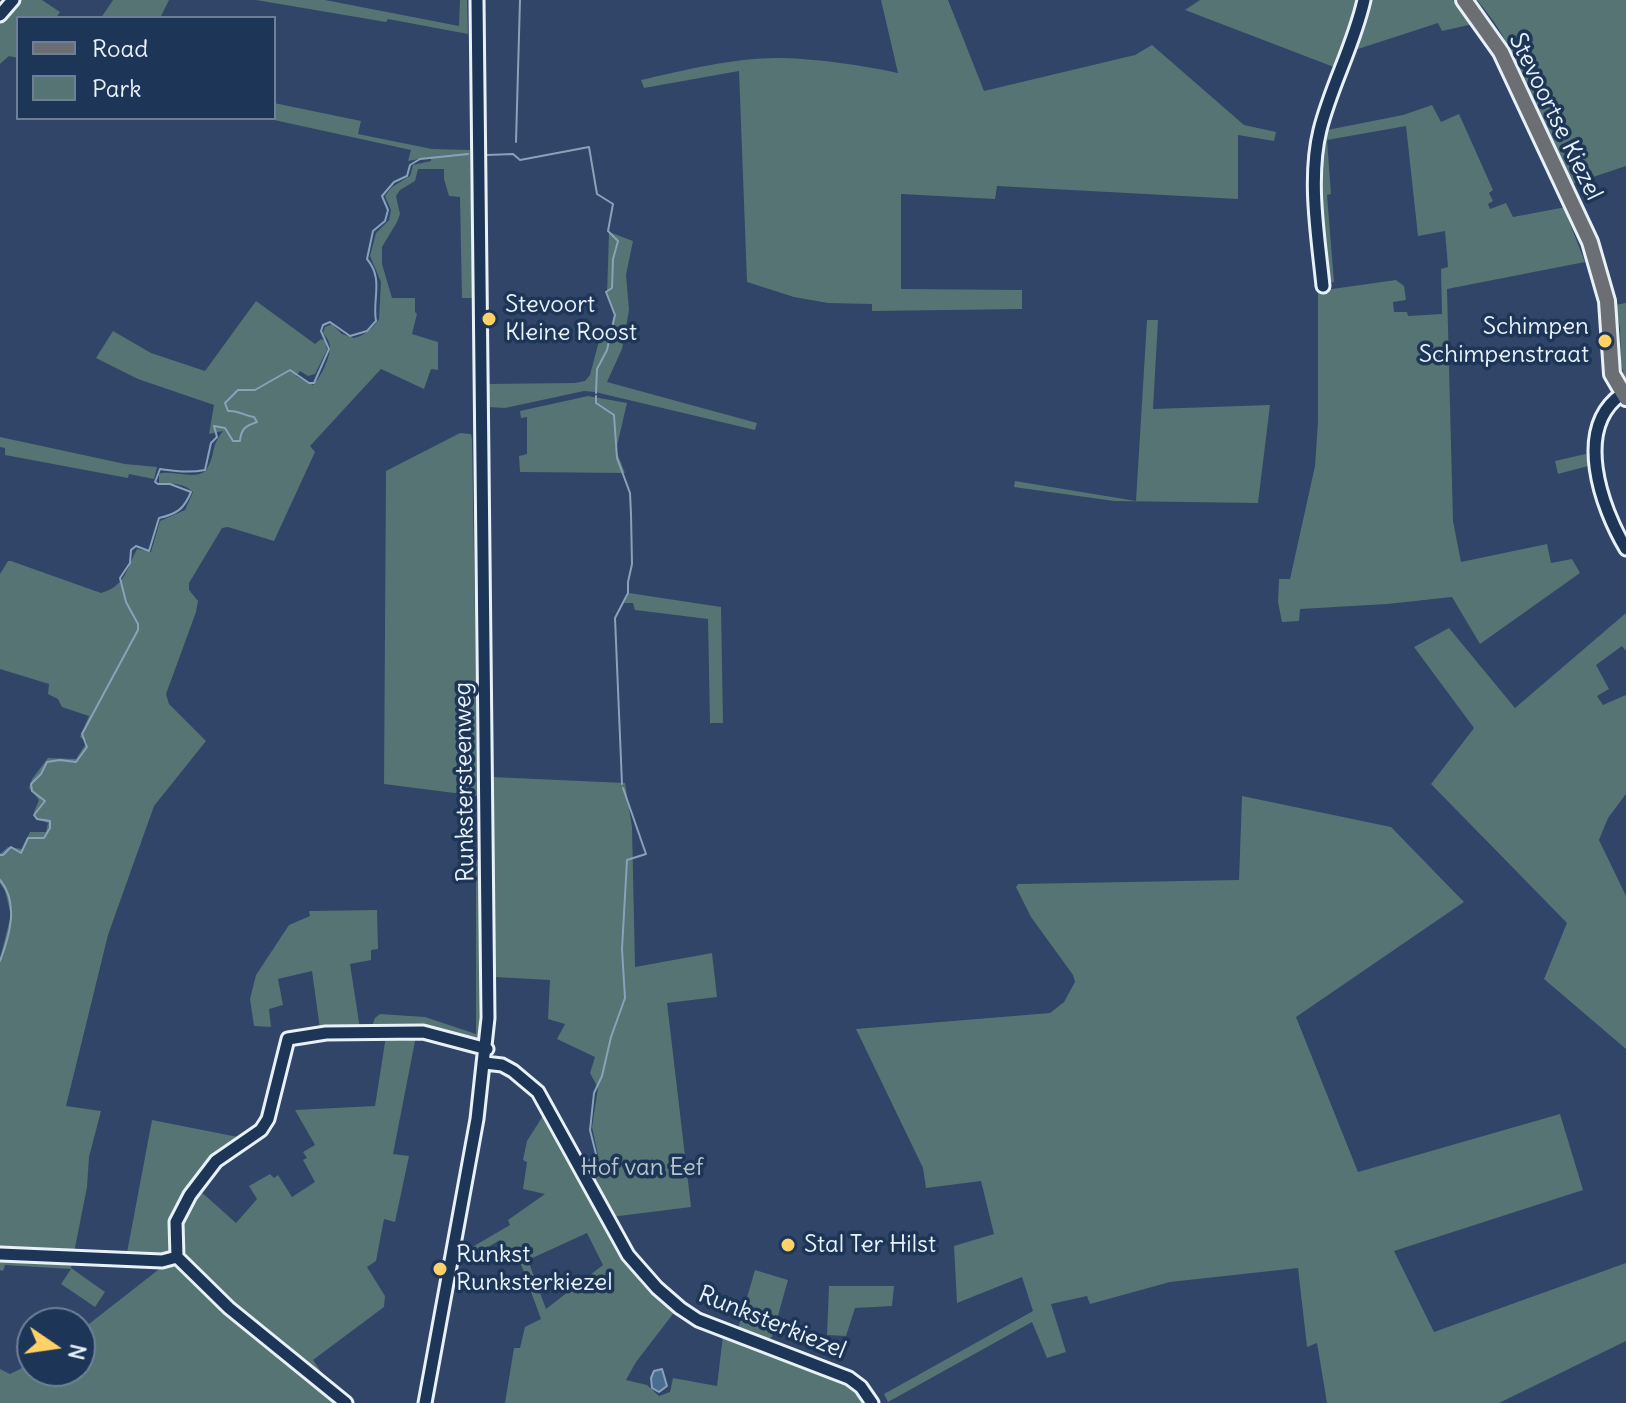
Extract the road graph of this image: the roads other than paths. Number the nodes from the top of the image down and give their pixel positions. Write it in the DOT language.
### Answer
graph roads {
  1 [pos="13,0"];
  2 [pos="477,0"];
  3 [pos="1364,0"];
  4 [pos="1464,0"];
  5 [pos="0,15"];
  6 [pos="1323,286"];
  7 [pos="1624,396"];
  8 [pos="1626,549"];
  9 [pos="487,1049"];
  10 [pos="485,1063"];
  11 [pos="0,1254"];
  12 [pos="177,1257"];
  13 [pos="346,1403"];
  14 [pos="425,1403"];
  15 [pos="872,1403"];
  1 -- 5 [label="street"];
  2 -- 9 [label="street, Runkstersteenweg"];
  3 -- 6 [label="street"];
  4 -- 7 [label="main road, Stevoortse Kiezel"];
  7 -- 8 [label="street"];
  9 -- 10 [label="street, Runkstersteenweg"];
  9 -- 12 [label="street"];
  10 -- 14 [label="street, Runkstersteenweg"];
  10 -- 15 [label="street, Runksterkiezel"];
  11 -- 12 [label="street"];
  12 -- 13 [label="street"];
}
